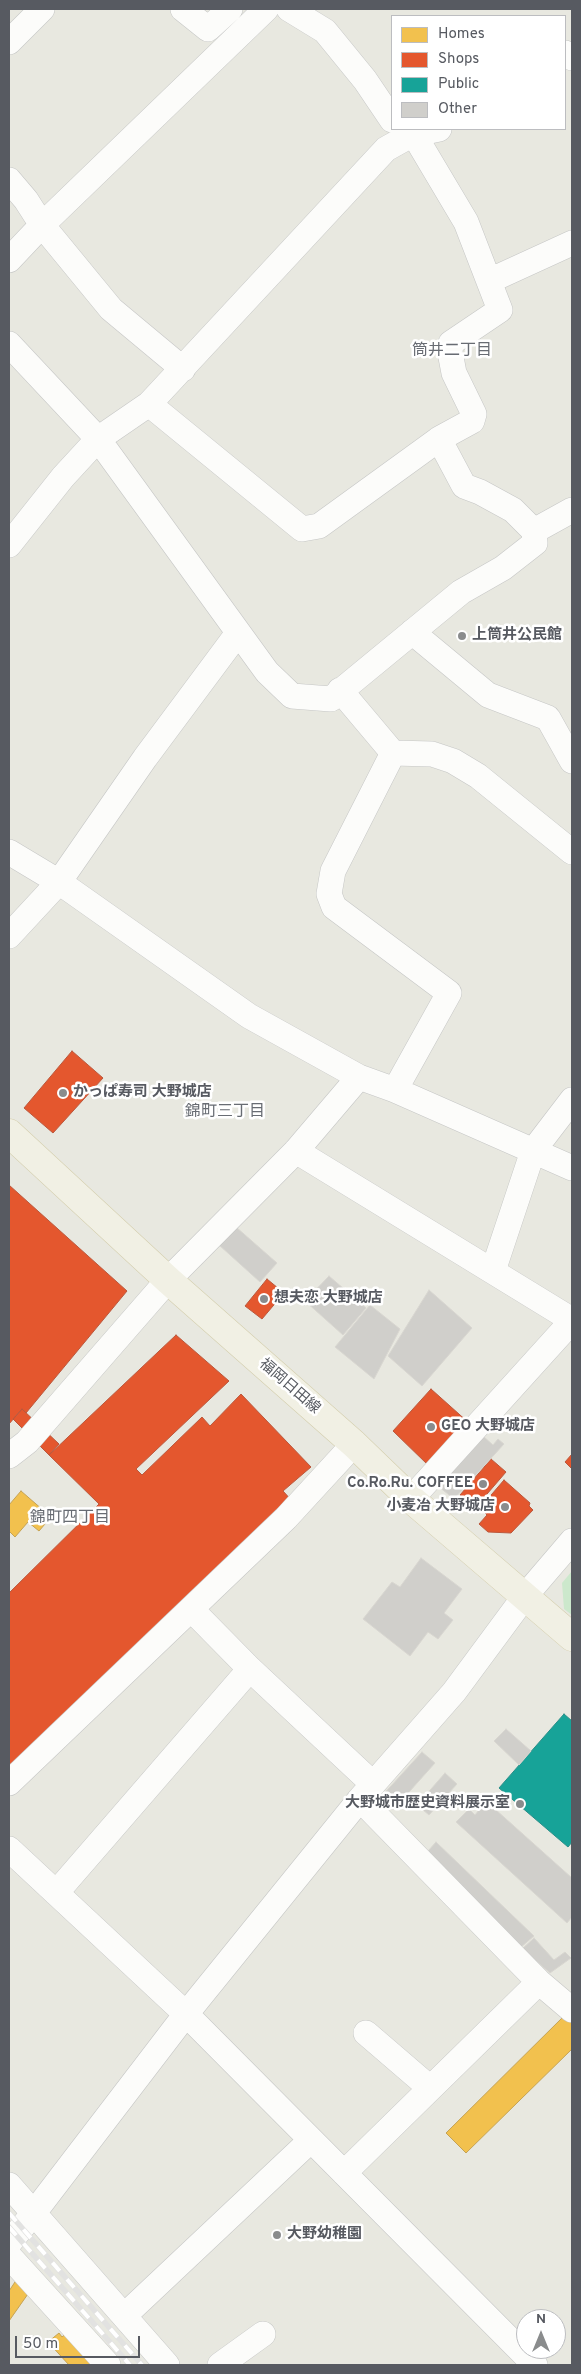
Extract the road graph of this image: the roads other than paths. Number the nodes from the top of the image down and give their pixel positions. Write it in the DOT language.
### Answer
graph roads {
  1 [pos="42,9"];
  2 [pos="183,9"];
  3 [pos="230,9"];
  4 [pos="266,9"];
  5 [pos="289,9"];
  6 [pos="9,42"];
  7 [pos="391,114"];
  8 [pos="400,130"];
  9 [pos="404,130"];
  10 [pos="9,180"];
  11 [pos="42,225"];
  12 [pos="572,243"];
  13 [pos="9,260"];
  14 [pos="489,281"];
  15 [pos="9,344"];
  16 [pos="183,369"];
  17 [pos="149,404"];
  18 [pos="98,439"];
  19 [pos="439,439"];
  20 [pos="567,522"];
  21 [pos="534,531"];
  22 [pos="9,545"];
  23 [pos="412,632"];
  24 [pos="238,633"];
  25 [pos="340,690"];
  26 [pos="393,753"];
  27 [pos="572,761"];
  28 [pos="9,852"];
  29 [pos="572,852"];
  30 [pos="60,882"];
  31 [pos="9,936"];
  32 [pos="359,1077"];
  33 [pos="395,1090"];
  34 [pos="572,1100"];
  35 [pos="9,1133"];
  36 [pos="296,1151"];
  37 [pos="533,1151"];
  38 [pos="572,1168"];
  39 [pos="493,1271"];
  40 [pos="168,1280"];
  41 [pos="572,1320"];
  42 [pos="354,1444"];
  43 [pos="9,1456"];
  44 [pos="411,1499"];
  45 [pos="572,1541"];
  46 [pos="525,1596"];
  47 [pos="191,1609"];
  48 [pos="572,1637"];
  49 [pos="250,1669"];
  50 [pos="9,1783"];
  51 [pos="367,1792"];
  52 [pos="9,1849"];
  53 [pos="56,1893"];
  54 [pos="539,1982"];
  55 [pos="572,2010"];
  56 [pos="186,2014"];
  57 [pos="366,2032"];
  58 [pos="430,2088"];
  59 [pos="311,2140"];
  60 [pos="344,2173"];
  61 [pos="9,2185"];
  62 [pos="33,2214"];
  63 [pos="9,2243"];
  64 [pos="9,2256"];
  65 [pos="124,2316"];
  66 [pos="263,2334"];
  67 [pos="108,2365"];
  68 [pos="167,2365"];
  69 [pos="220,2365"];
  70 [pos="536,2365"];
  1 -- 6 [label="street"];
  2 -- 3 [label="street"];
  4 -- 11 [label="street"];
  5 -- 7 [label="street"];
  8 -- 16 [label="street"];
  9 -- 14 [label="street"];
  10 -- 11 [label="street"];
  11 -- 13 [label="street"];
  11 -- 16 [label="street"];
  12 -- 14 [label="street"];
  14 -- 19 [label="street"];
  15 -- 18 [label="street"];
  16 -- 17 [label="street"];
  17 -- 18 [label="street"];
  17 -- 19 [label="street"];
  18 -- 22 [label="street"];
  18 -- 24 [label="street"];
  19 -- 21 [label="street"];
  20 -- 21 [label="street"];
  21 -- 23 [label="street"];
  23 -- 25 [label="street"];
  23 -- 27 [label="street"];
  24 -- 25 [label="street"];
  24 -- 30 [label="street"];
  25 -- 26 [label="street"];
  26 -- 29 [label="street"];
  26 -- 33 [label="street"];
  28 -- 30 [label="street"];
  30 -- 31 [label="street"];
  30 -- 32 [label="street"];
  32 -- 33 [label="street"];
  32 -- 36 [label="street"];
  33 -- 37 [label="street"];
  34 -- 37 [label="street"];
  35 -- 40 [label="main road, 福岡日田線"];
  36 -- 39 [label="street"];
  36 -- 40 [label="street"];
  37 -- 38 [label="street"];
  37 -- 39 [label="street"];
  39 -- 41 [label="street"];
  40 -- 42 [label="main road, 福岡日田線"];
  40 -- 43 [label="street"];
  41 -- 44 [label="street"];
  42 -- 44 [label="main road, 福岡日田線"];
  42 -- 47 [label="street"];
  44 -- 46 [label="main road, 福岡日田線"];
  45 -- 46 [label="street"];
  46 -- 48 [label="main road, 福岡日田線"];
  46 -- 51 [label="street"];
  47 -- 49 [label="street"];
  47 -- 50 [label="street"];
  49 -- 51 [label="street"];
  49 -- 53 [label="street"];
  51 -- 54 [label="street"];
  51 -- 56 [label="street"];
  52 -- 53 [label="street"];
  53 -- 56 [label="street"];
  54 -- 55 [label="street"];
  54 -- 58 [label="street"];
  56 -- 59 [label="street"];
  56 -- 62 [label="street"];
  57 -- 58 [label="street"];
  58 -- 60 [label="street"];
  59 -- 60 [label="street"];
  59 -- 65 [label="street"];
  60 -- 70 [label="street"];
  61 -- 62 [label="street"];
  62 -- 63 [label="street"];
  62 -- 65 [label="street"];
  64 -- 67 [label="street"];
  65 -- 68 [label="street"];
  66 -- 69 [label="street"];
}
